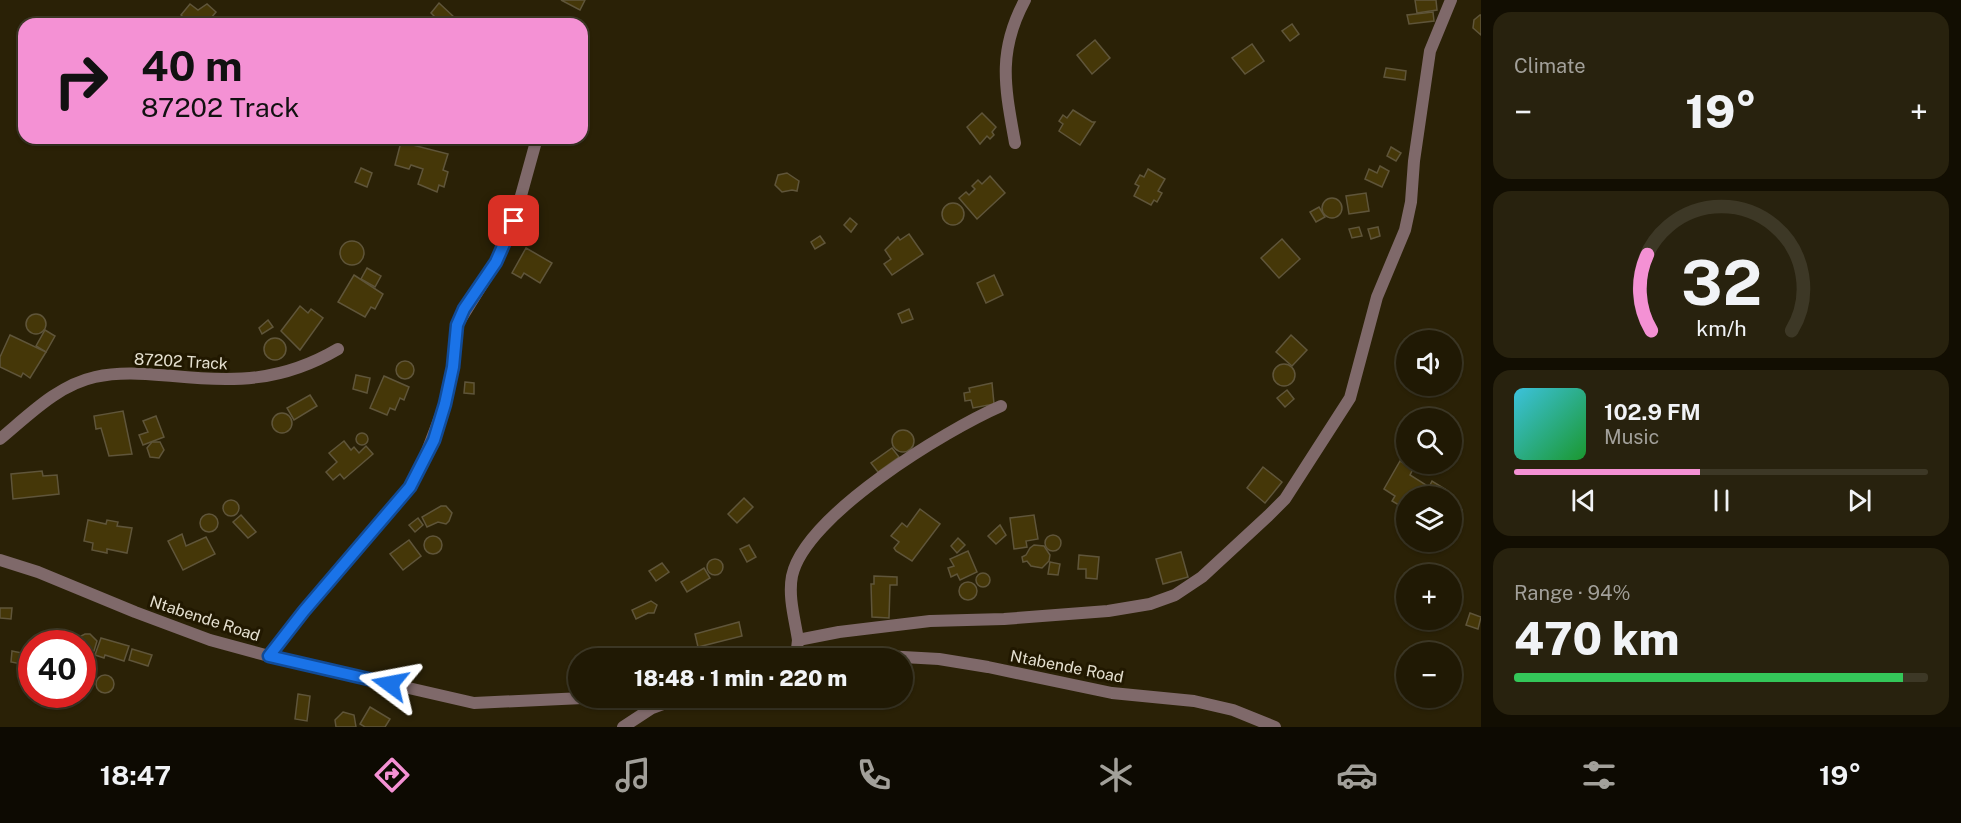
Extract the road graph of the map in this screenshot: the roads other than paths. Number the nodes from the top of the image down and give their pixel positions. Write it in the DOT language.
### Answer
graph roads {
  1 [pos="1025,0"];
  2 [pos="1451,0"];
  3 [pos="1015,142"];
  4 [pos="535,144"];
  5 [pos="338,349"];
  6 [pos="1001,406"];
  7 [pos="0,439"];
  8 [pos="0,560"];
  9 [pos="798,640"];
  10 [pos="797,648"];
  11 [pos="269,656"];
  12 [pos="913,658"];
  13 [pos="568,699"];
  14 [pos="652,708"];
  15 [pos="623,727"];
  16 [pos="1275,727"];
  1 -- 3 [label="street"];
  2 -- 9 [label="street"];
  4 -- 11 [label="street"];
  5 -- 7 [label="street, 87202 Track"];
  6 -- 9 [label="street"];
  8 -- 11 [label="street, Ntabende Road"];
  9 -- 10 [label="street"];
  11 -- 13 [label="street, Ntabende Road"];
  12 -- 16 [label="street, Ntabende Road"];
  14 -- 15 [label="street"];
}
